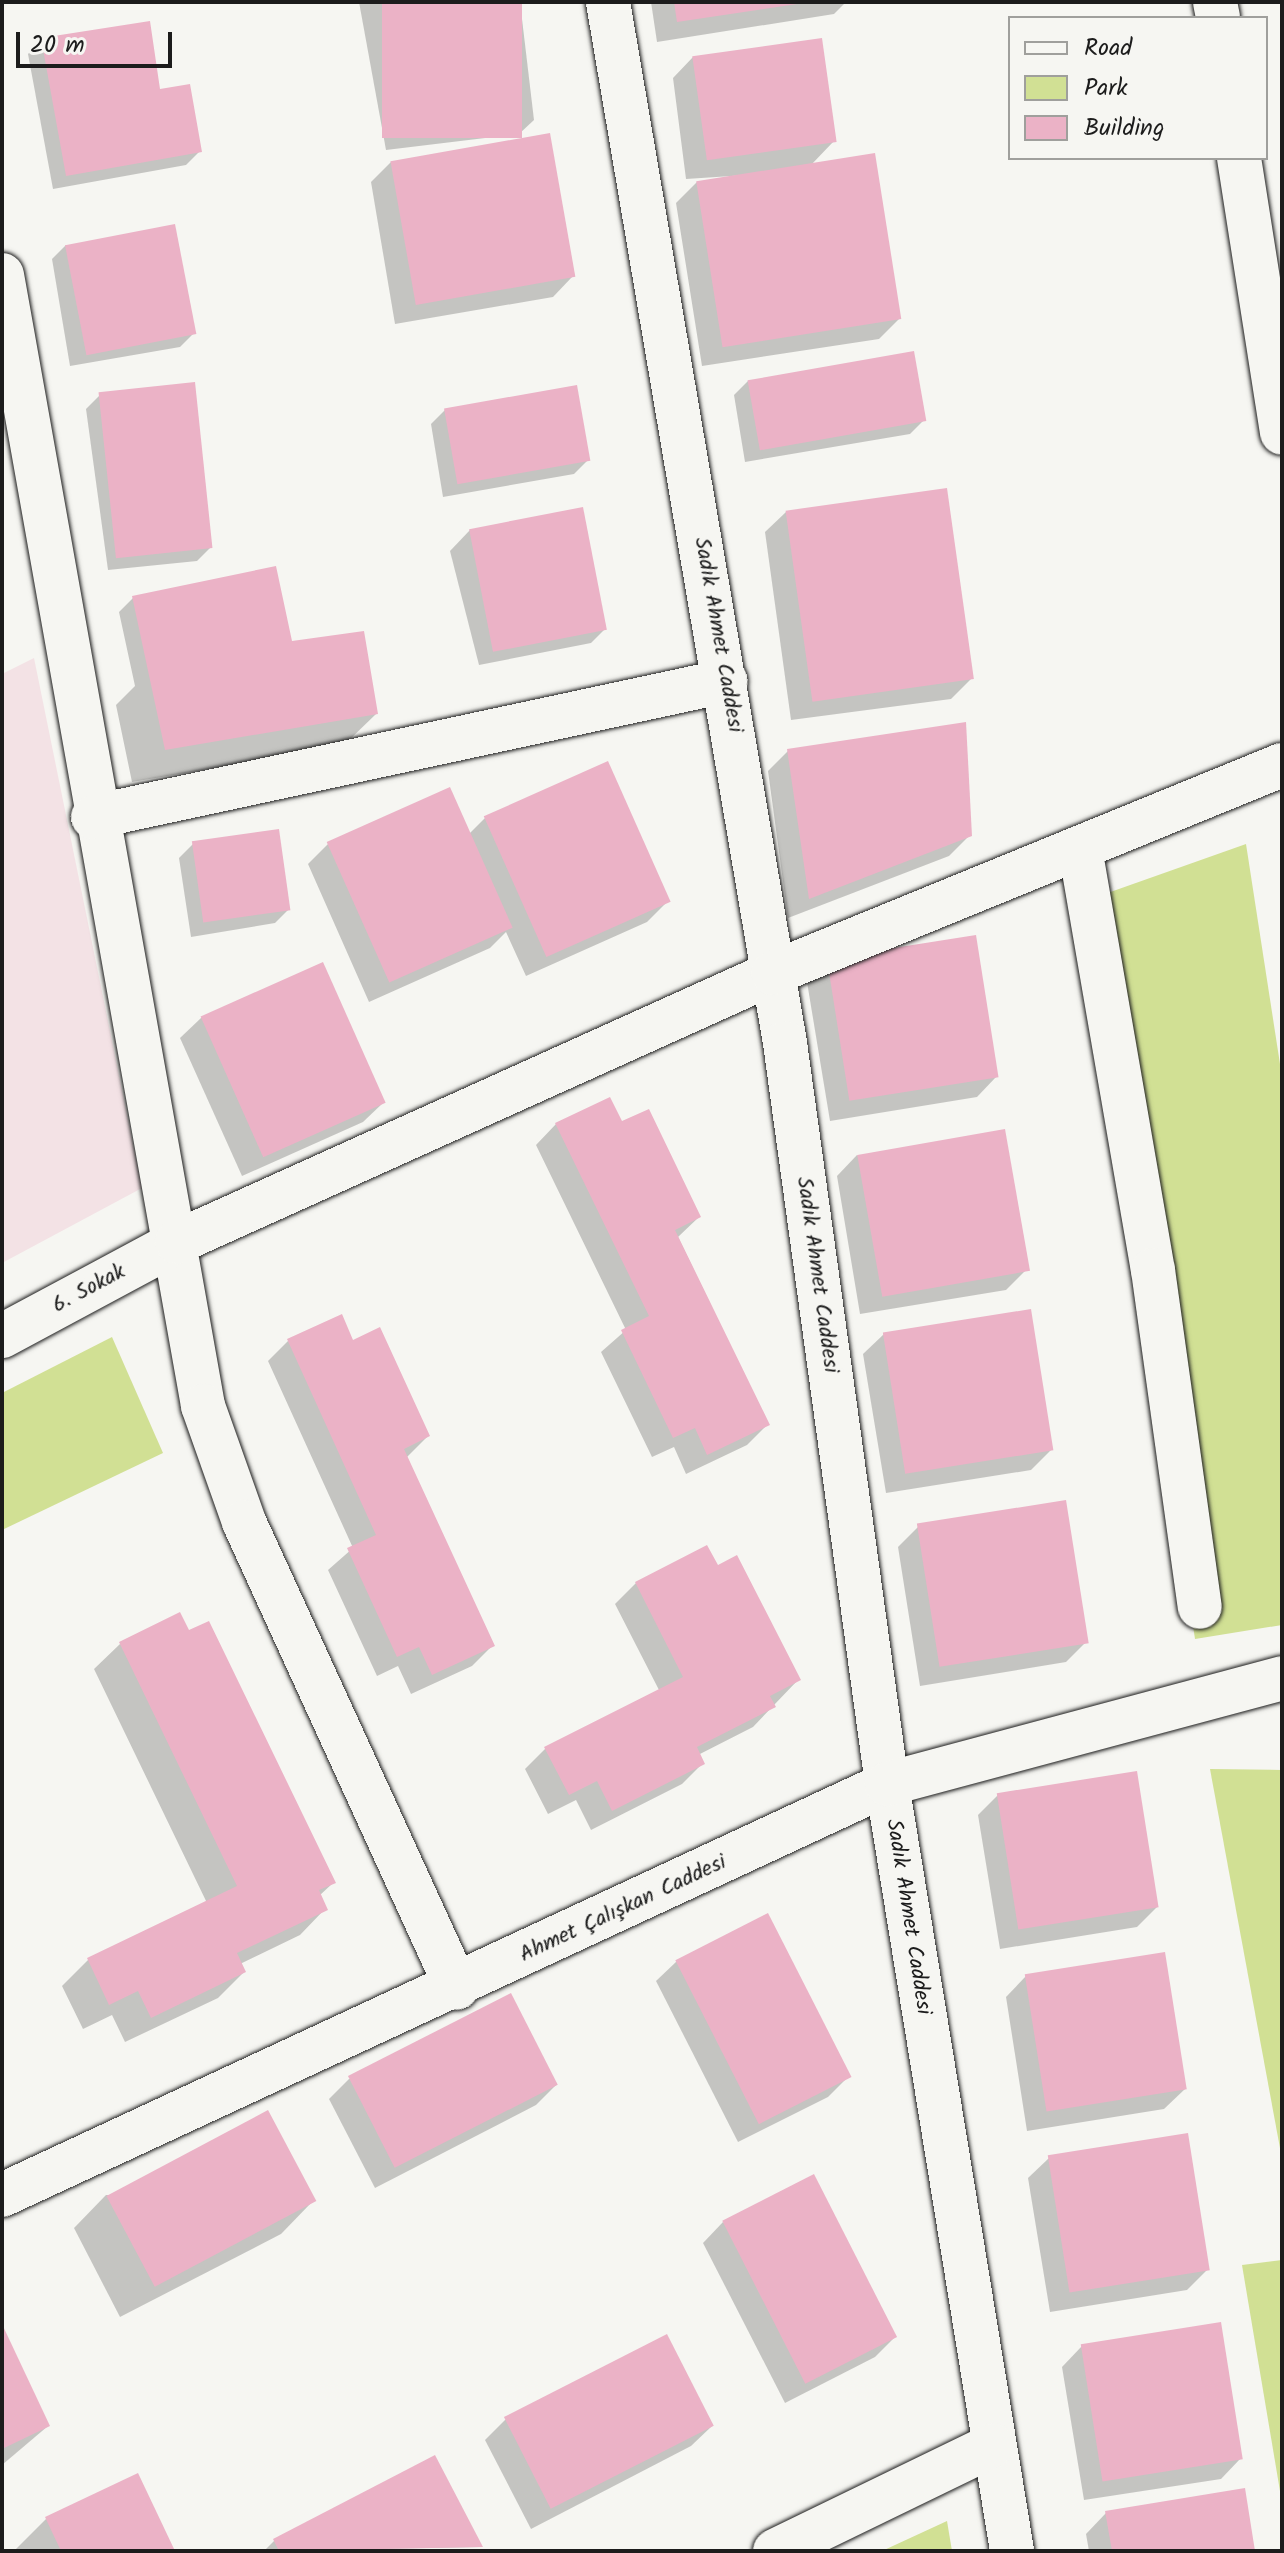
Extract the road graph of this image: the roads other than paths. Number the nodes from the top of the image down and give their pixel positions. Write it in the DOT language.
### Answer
graph roads {
  1 [pos="608,2"];
  2 [pos="1239,160"];
  3 [pos="2,275"];
  4 [pos="1282,433"];
  5 [pos="726,681"];
  6 [pos="1282,765"];
  7 [pos="93,817"];
  8 [pos="1080,848"];
  9 [pos="773,973"];
  10 [pos="177,1242"];
  11 [pos="2,1336"];
  12 [pos="1200,1607"];
  13 [pos="1277,1685"];
  14 [pos="887,1784"];
  15 [pos="457,1988"];
  16 [pos="2,2195"];
  17 [pos="993,2445"];
  18 [pos="775,2551"];
  19 [pos="1012,2551"];
  1 -- 5 [label="street, Sadık Ahmet Caddesi"];
  2 -- 4 [label="street"];
  3 -- 7 [label="street"];
  5 -- 7 [label="street"];
  5 -- 9 [label="street, Sadık Ahmet Caddesi"];
  6 -- 8 [label="street, 6. Sokak"];
  7 -- 10 [label="street"];
  8 -- 9 [label="street, 6. Sokak"];
  8 -- 12 [label="street"];
  9 -- 10 [label="street, 6. Sokak"];
  9 -- 14 [label="street, Sadık Ahmet Caddesi"];
  10 -- 11 [label="street, 6. Sokak"];
  10 -- 15 [label="street"];
  13 -- 14 [label="street, Ahmet Çalışkan Caddesi"];
  14 -- 15 [label="street, Ahmet Çalışkan Caddesi"];
  14 -- 17 [label="street, Sadık Ahmet Caddesi"];
  15 -- 16 [label="street, Ahmet Çalışkan Caddesi"];
  17 -- 18 [label="street"];
  17 -- 19 [label="street, Sadık Ahmet Caddesi"];
}
